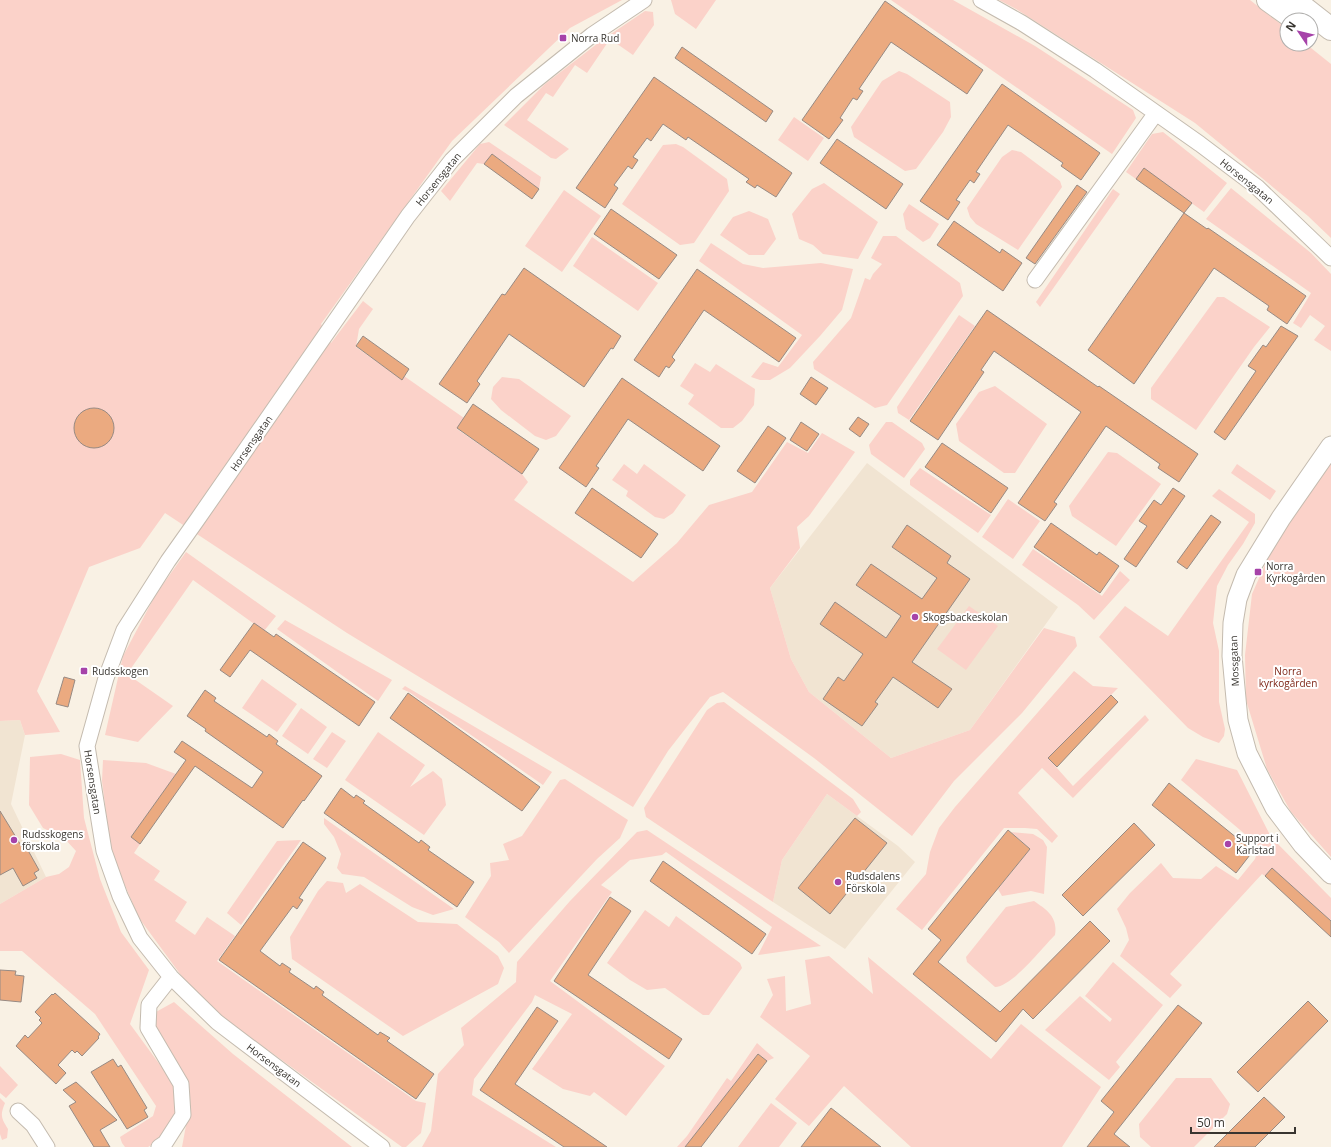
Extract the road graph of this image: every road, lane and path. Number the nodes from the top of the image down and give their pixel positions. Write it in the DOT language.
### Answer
graph roads {
  1 [pos="644,0"];
  2 [pos="981,0"];
  3 [pos="1268,0"];
  4 [pos="1294,0"];
  5 [pos="1285,12"];
  6 [pos="1324,27"];
  7 [pos="1331,46"];
  8 [pos="1156,113"];
  9 [pos="1331,258"];
  10 [pos="1035,280"];
  11 [pos="1331,446"];
  12 [pos="1331,874"];
  13 [pos="171,977"];
  14 [pos="18,1111"];
  15 [pos="47,1147"];
  16 [pos="159,1147"];
  17 [pos="382,1147"];
  1 -- 13 [label="street, Horsensgatan"];
  2 -- 8 [label="street, Horsensgatan"];
  3 -- 5 [label="main road"];
  4 -- 6 [label="main road"];
  6 -- 7 [label="main road"];
  8 -- 9 [label="street, Horsensgatan"];
  8 -- 10 [label="street"];
  11 -- 12 [label="street, Mossgatan"];
  13 -- 16 [label="street"];
  13 -- 17 [label="street, Horsensgatan"];
  14 -- 15 [label="street"];
}
